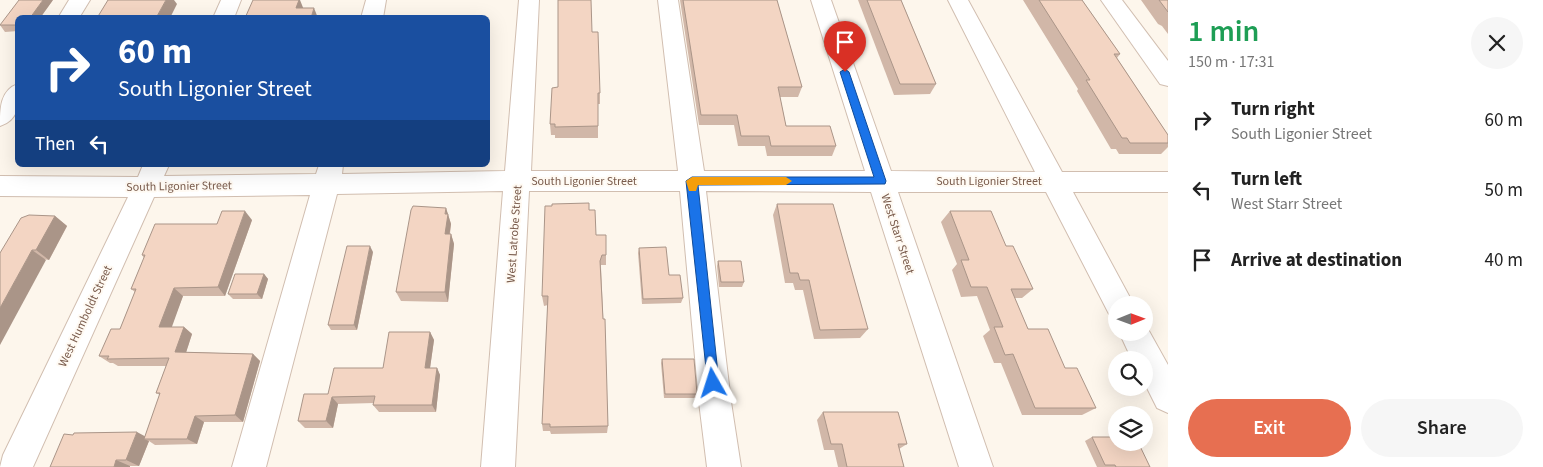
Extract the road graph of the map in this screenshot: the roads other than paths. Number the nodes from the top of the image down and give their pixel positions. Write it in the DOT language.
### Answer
graph roads {
  1 [pos="80,0"];
  2 [pos="231,0"];
  3 [pos="376,0"];
  4 [pos="529,0"];
  5 [pos="668,0"];
  6 [pos="820,0"];
  7 [pos="958,0"];
  8 [pos="1111,0"];
  9 [pos="70,15"];
  10 [pos="224,15"];
  11 [pos="373,15"];
  12 [pos="1168,78"];
  13 [pos="15,96"];
  14 [pos="0,118"];
  15 [pos="329,174"];
  16 [pos="151,176"];
  17 [pos="518,181"];
  18 [pos="692,181"];
  19 [pos="881,181"];
  20 [pos="1052,181"];
  21 [pos="1168,182"];
  22 [pos="0,186"];
  23 [pos="1114,296"];
  24 [pos="1139,341"];
  25 [pos="1168,397"];
  26 [pos="15,467"];
  27 [pos="249,467"];
  28 [pos="498,467"];
  29 [pos="724,467"];
  30 [pos="976,467"];
  1 -- 9 [label="street"];
  2 -- 10 [label="street"];
  3 -- 11 [label="street"];
  4 -- 17 [label="street, West Latrobe Street"];
  5 -- 18 [label="street"];
  6 -- 19 [label="street, West Starr Street"];
  7 -- 20 [label="street"];
  8 -- 12 [label="street"];
  13 -- 14 [label="street"];
  15 -- 16 [label="street, South Ligonier Street"];
  15 -- 17 [label="street, South Ligonier Street"];
  15 -- 27 [label="street"];
  16 -- 22 [label="street, South Ligonier Street"];
  16 -- 26 [label="street, West Humboldt Street"];
  17 -- 18 [label="street, South Ligonier Street"];
  17 -- 28 [label="street, West Latrobe Street"];
  18 -- 19 [label="street, South Ligonier Street"];
  18 -- 29 [label="street"];
  19 -- 20 [label="street, South Ligonier Street"];
  19 -- 30 [label="street, West Starr Street"];
  20 -- 21 [label="street, South Ligonier Street"];
  20 -- 23 [label="street"];
  24 -- 25 [label="street"];
}
